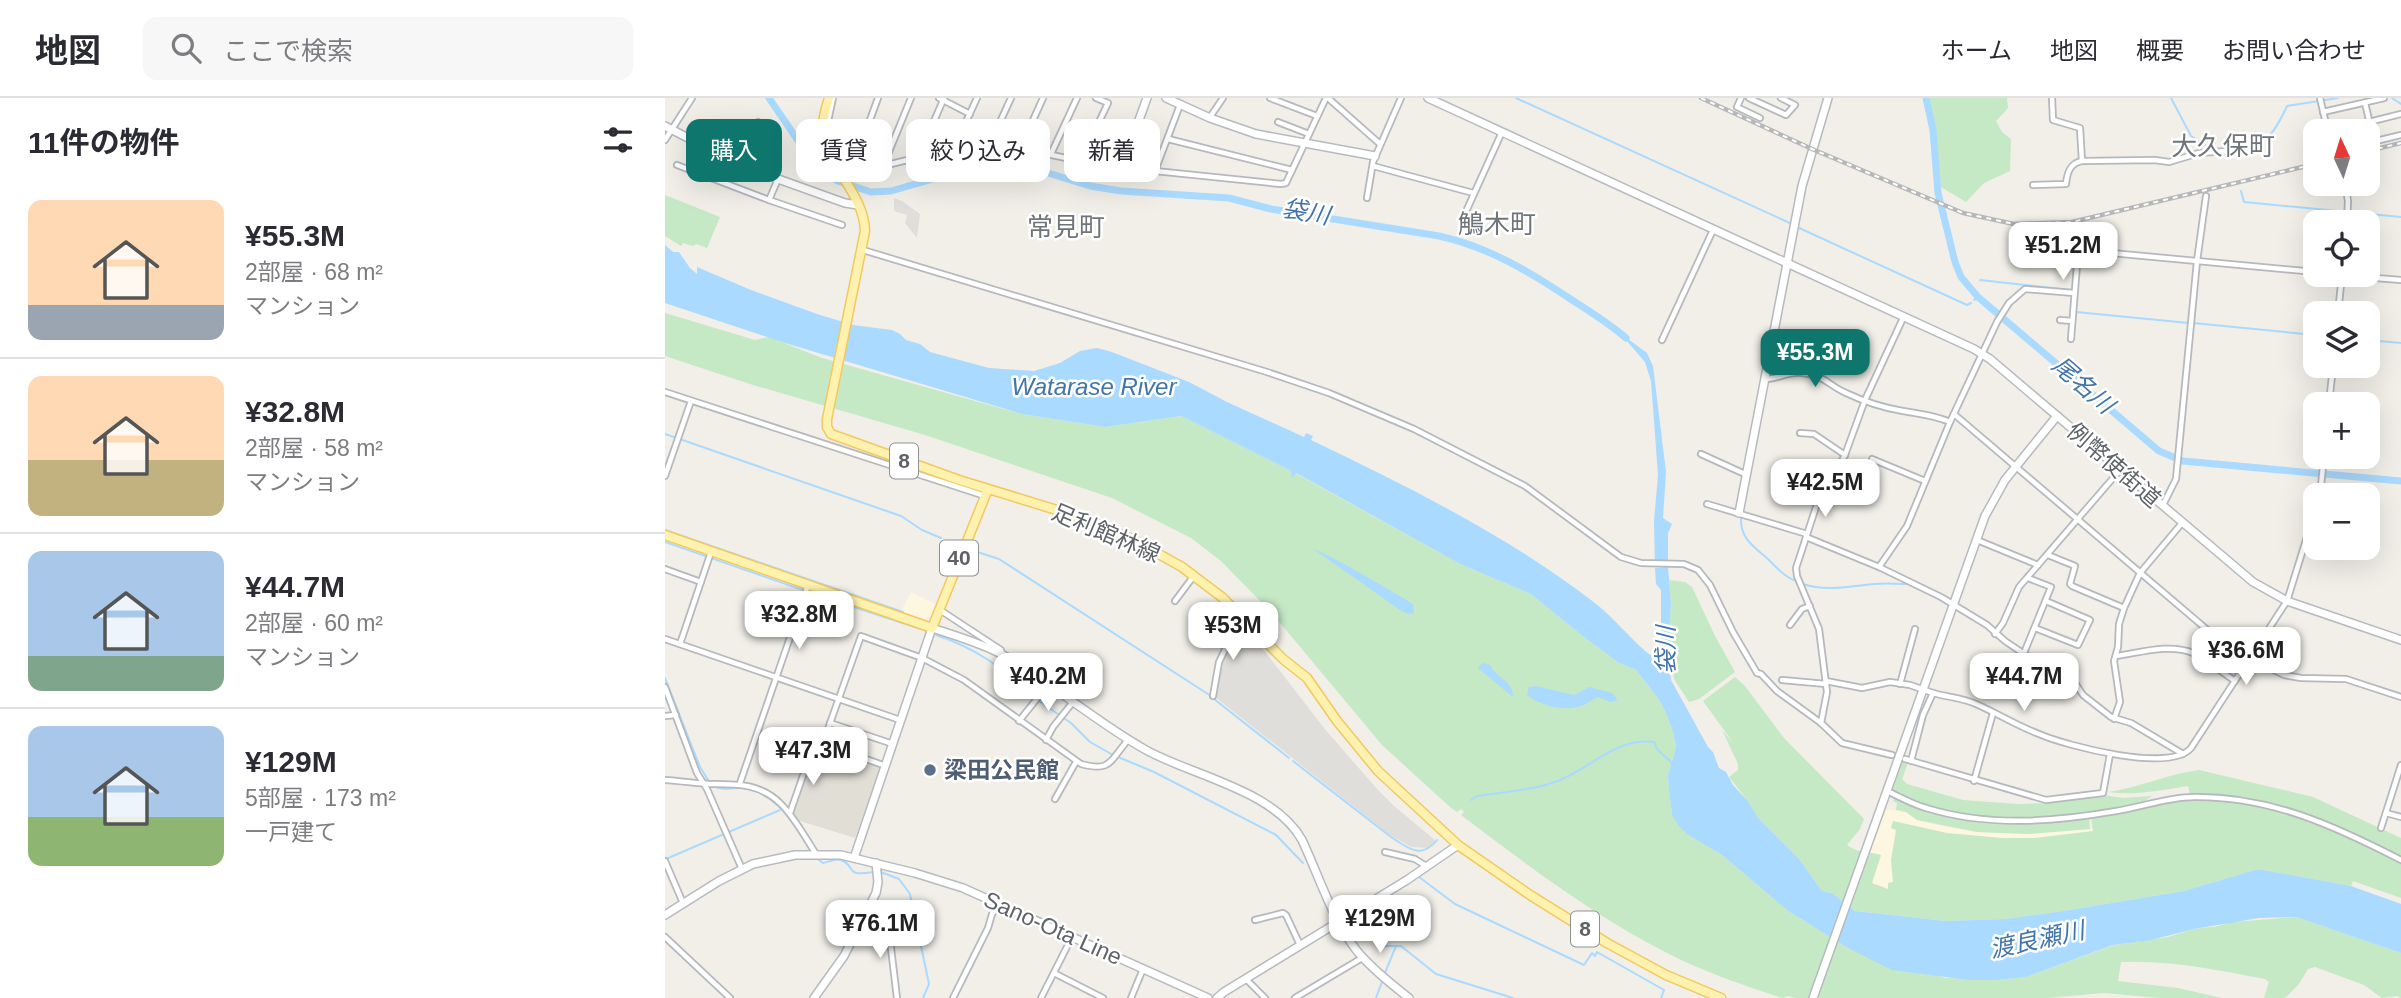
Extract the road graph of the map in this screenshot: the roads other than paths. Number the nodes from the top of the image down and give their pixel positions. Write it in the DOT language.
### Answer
graph roads {
  1 [pos="692,98"];
  2 [pos="831,98"];
  3 [pos="878,98"];
  4 [pos="911,98"];
  5 [pos="977,98"];
  6 [pos="1011,98"];
  7 [pos="1044,98"];
  8 [pos="1077,98"];
  9 [pos="1096,98"];
  10 [pos="1147,98"];
  11 [pos="1166,98"];
  12 [pos="1223,98"];
  13 [pos="1270,98"];
  14 [pos="1327,98"];
  15 [pos="1401,98"];
  16 [pos="1428,98"];
  17 [pos="1741,98"];
  18 [pos="1749,98"];
  19 [pos="1781,98"];
  20 [pos="1828,98"];
  21 [pos="2052,98"];
  22 [pos="2320,98"];
  23 [pos="2384,98"];
  24 [pos="942,99"];
  25 [pos="2365,103"];
  26 [pos="1180,104"];
  27 [pos="2323,113"];
  28 [pos="970,114"];
  29 [pos="2401,114"];
  30 [pos="1317,116"];
  31 [pos="1210,118"];
  32 [pos="1760,118"];
  33 [pos="828,119"];
  34 [pos="870,119"];
  35 [pos="934,119"];
  36 [pos="968,119"];
  37 [pos="1001,119"];
  38 [pos="1034,119"];
  39 [pos="1100,119"];
  40 [pos="1139,119"];
  41 [pos="2325,119"];
  42 [pos="2368,119"];
  43 [pos="2380,119"];
  44 [pos="1278,122"];
  45 [pos="668,128"];
  46 [pos="1502,132"];
  47 [pos="1309,134"];
  48 [pos="2401,135"];
  49 [pos="686,137"];
  50 [pos="1168,139"];
  51 [pos="665,140"];
  52 [pos="2380,140"];
  53 [pos="892,144"];
  54 [pos="1304,144"];
  55 [pos="1380,144"];
  56 [pos="2227,151"];
  57 [pos="1051,155"];
  58 [pos="1375,156"];
  59 [pos="1064,157"];
  60 [pos="1160,159"];
  61 [pos="2082,161"];
  62 [pos="677,165"];
  63 [pos="1373,166"];
  64 [pos="686,168"];
  65 [pos="1292,170"];
  66 [pos="1160,172"];
  67 [pos="782,180"];
  68 [pos="724,182"];
  69 [pos="777,182"];
  70 [pos="2033,185"];
  71 [pos="1473,193"];
  72 [pos="2206,196"];
  73 [pos="1367,198"];
  74 [pos="769,200"];
  75 [pos="858,204"];
  76 [pos="1464,216"];
  77 [pos="842,225"];
  78 [pos="1714,228"];
  79 [pos="2080,228"];
  80 [pos="2079,250"];
  81 [pos="862,252"];
  82 [pos="2197,261"];
  83 [pos="1789,262"];
  84 [pos="2303,271"];
  85 [pos="2380,278"];
  86 [pos="2401,280"];
  87 [pos="2074,293"];
  88 [pos="1904,316"];
  89 [pos="2060,320"];
  90 [pos="2072,321"];
  91 [pos="2071,339"];
  92 [pos="1662,340"];
  93 [pos="1981,353"];
  94 [pos="1766,379"];
  95 [pos="665,392"];
  96 [pos="1865,400"];
  97 [pos="691,401"];
  98 [pos="1954,414"];
  99 [pos="2057,416"];
  100 [pos="1950,422"];
  101 [pos="1800,433"];
  102 [pos="1701,454"];
  103 [pos="1845,455"];
  104 [pos="1873,459"];
  105 [pos="2015,466"];
  106 [pos="2120,470"];
  107 [pos="1747,475"];
  108 [pos="665,476"];
  109 [pos="1925,481"];
  110 [pos="986,492"];
  111 [pos="1707,503"];
  112 [pos="2163,506"];
  113 [pos="1739,513"];
  114 [pos="2077,519"];
  115 [pos="2182,523"];
  116 [pos="665,535"];
  117 [pos="1807,536"];
  118 [pos="1976,539"];
  119 [pos="2303,550"];
  120 [pos="711,551"];
  121 [pos="2047,555"];
  122 [pos="2038,565"];
  123 [pos="1879,567"];
  124 [pos="665,569"];
  125 [pos="2140,573"];
  126 [pos="1194,575"];
  127 [pos="2028,578"];
  128 [pos="701,582"];
  129 [pos="808,584"];
  130 [pos="1175,601"];
  131 [pos="2046,601"];
  132 [pos="2287,601"];
  133 [pos="1953,604"];
  134 [pos="1810,606"];
  135 [pos="2124,608"];
  136 [pos="940,609"];
  137 [pos="1244,618"];
  138 [pos="1790,625"];
  139 [pos="933,628"];
  140 [pos="2035,628"];
  141 [pos="1915,629"];
  142 [pos="1996,634"];
  143 [pos="665,639"];
  144 [pos="2401,640"];
  145 [pos="680,644"];
  146 [pos="2024,653"];
  147 [pos="1002,654"];
  148 [pos="2116,656"];
  149 [pos="922,658"];
  150 [pos="2249,658"];
  151 [pos="777,677"];
  152 [pos="1782,680"];
  153 [pos="2235,681"];
  154 [pos="1826,682"];
  155 [pos="1900,684"];
  156 [pos="1048,685"];
  157 [pos="665,687"];
  158 [pos="1923,690"];
  159 [pos="1933,693"];
  160 [pos="1213,696"];
  161 [pos="2401,697"];
  162 [pos="839,699"];
  163 [pos="1073,702"];
  164 [pos="1993,713"];
  165 [pos="676,715"];
  166 [pos="665,716"];
  167 [pos="2113,719"];
  168 [pos="901,721"];
  169 [pos="1019,721"];
  170 [pos="830,723"];
  171 [pos="1821,723"];
  172 [pos="1128,739"];
  173 [pos="1046,740"];
  174 [pos="823,743"];
  175 [pos="893,744"];
  176 [pos="2110,754"];
  177 [pos="2185,754"];
  178 [pos="1892,755"];
  179 [pos="1076,762"];
  180 [pos="2401,765"];
  181 [pos="886,766"];
  182 [pos="665,780"];
  183 [pos="1974,781"];
  184 [pos="705,783"];
  185 [pos="740,783"];
  186 [pos="1887,792"];
  187 [pos="1055,799"];
  188 [pos="2386,813"];
  189 [pos="790,814"];
  190 [pos="2401,817"];
  191 [pos="2381,828"];
  192 [pos="1458,845"];
  193 [pos="1385,852"];
  194 [pos="813,854"];
  195 [pos="854,858"];
  196 [pos="2401,860"];
  197 [pos="665,861"];
  198 [pos="1427,867"];
  199 [pos="876,868"];
  200 [pos="742,869"];
  201 [pos="683,903"];
  202 [pos="1000,903"];
  203 [pos="665,915"];
  204 [pos="1255,920"];
  205 [pos="1339,921"];
  206 [pos="861,925"];
  207 [pos="1073,936"];
  208 [pos="665,937"];
  209 [pos="1300,945"];
  210 [pos="1363,957"];
  211 [pos="1143,968"];
  212 [pos="1054,973"];
  213 [pos="1245,979"];
  214 [pos="730,998"];
  215 [pos="814,998"];
  216 [pos="897,998"];
  217 [pos="953,998"];
  218 [pos="1041,998"];
  219 [pos="1103,998"];
  220 [pos="1131,998"];
  221 [pos="1208,998"];
  222 [pos="1217,998"];
  223 [pos="1265,998"];
  224 [pos="1295,998"];
  225 [pos="1409,998"];
  226 [pos="1721,998"];
  227 [pos="1813,998"];
  1 -- 45 [label="street"];
  2 -- 33 [label="street"];
  2 -- 75 [label="main road, 8"];
  3 -- 34 [label="street"];
  4 -- 53 [label="street"];
  5 -- 28 [label="street"];
  6 -- 37 [label="street"];
  7 -- 38 [label="street"];
  8 -- 57 [label="street"];
  9 -- 39 [label="street"];
  10 -- 40 [label="street"];
  11 -- 26 [label="street"];
  12 -- 31 [label="street"];
  13 -- 30 [label="street"];
  14 -- 30 [label="street"];
  14 -- 55 [label="street"];
  15 -- 55 [label="street"];
  16 -- 46 [label="street"];
  17 -- 32 [label="street"];
  18 -- 19 [label="street"];
  20 -- 83 [label="street"];
  21 -- 61 [label="street"];
  22 -- 27 [label="street"];
  23 -- 25 [label="street"];
  24 -- 28 [label="street"];
  24 -- 35 [label="street"];
  25 -- 27 [label="street"];
  25 -- 42 [label="street"];
  26 -- 31 [label="street"];
  26 -- 50 [label="street"];
  27 -- 41 [label="street"];
  28 -- 36 [label="street"];
  29 -- 43 [label="street"];
  30 -- 47 [label="street"];
  31 -- 54 [label="street"];
  44 -- 47 [label="street"];
  45 -- 49 [label="street"];
  45 -- 51 [label="street"];
  46 -- 71 [label="street"];
  46 -- 78 [label="street"];
  47 -- 54 [label="street"];
  48 -- 52 [label="street"];
  50 -- 60 [label="street"];
  50 -- 65 [label="street"];
  54 -- 58 [label="street"];
  54 -- 65 [label="street"];
  55 -- 58 [label="street"];
  56 -- 61 [label="street"];
  57 -- 59 [label="street"];
  58 -- 63 [label="street"];
  61 -- 70 [label="street"];
  62 -- 64 [label="street"];
  63 -- 71 [label="street"];
  63 -- 73 [label="street"];
  65 -- 66 [label="street"];
  67 -- 75 [label="street"];
  68 -- 74 [label="street"];
  69 -- 74 [label="street"];
  71 -- 76 [label="street"];
  72 -- 82 [label="street"];
  74 -- 77 [label="street"];
  75 -- 81 [label="main road, 8"];
  78 -- 83 [label="street"];
  78 -- 92 [label="street"];
  79 -- 80 [label="street"];
  80 -- 82 [label="street"];
  80 -- 87 [label="street"];
  81 -- 110 [label="main road, 足利館林線 / 8"];
  81 -- 171 [label="street"];
  82 -- 84 [label="street"];
  82 -- 112 [label="street"];
  83 -- 88 [label="street"];
  83 -- 94 [label="street"];
  85 -- 86 [label="street"];
  87 -- 90 [label="street"];
  87 -- 93 [label="street"];
  88 -- 93 [label="street"];
  88 -- 96 [label="street"];
  89 -- 90 [label="street"];
  90 -- 91 [label="street"];
  93 -- 98 [label="street"];
  93 -- 99 [label="street"];
  94 -- 96 [label="street"];
  94 -- 107 [label="street"];
  95 -- 97 [label="street"];
  96 -- 100 [label="street"];
  96 -- 103 [label="street"];
  97 -- 108 [label="street"];
  97 -- 110 [label="street"];
  98 -- 100 [label="street"];
  98 -- 105 [label="street"];
  99 -- 105 [label="street, 例幣使街道"];
  99 -- 106 [label="street, 例幣使街道"];
  100 -- 109 [label="street"];
  101 -- 103 [label="street"];
  102 -- 107 [label="street"];
  103 -- 117 [label="street"];
  104 -- 109 [label="street"];
  105 -- 114 [label="street"];
  105 -- 118 [label="street, 例幣使街道"];
  106 -- 112 [label="street, 例幣使街道"];
  106 -- 114 [label="street"];
  107 -- 113 [label="street"];
  109 -- 123 [label="street"];
  110 -- 126 [label="main road, 足利館林線 / 8"];
  110 -- 136 [label="main road, 40"];
  111 -- 113 [label="street"];
  112 -- 115 [label="street, 例幣使街道"];
  113 -- 117 [label="street"];
  114 -- 121 [label="street"];
  114 -- 125 [label="street"];
  115 -- 125 [label="street"];
  115 -- 132 [label="street, 例幣使街道"];
  116 -- 120 [label="main road"];
  117 -- 123 [label="street"];
  117 -- 134 [label="street"];
  118 -- 122 [label="street"];
  118 -- 133 [label="street, 例幣使街道"];
  119 -- 132 [label="street"];
  120 -- 128 [label="street"];
  120 -- 129 [label="main road"];
  121 -- 122 [label="street"];
  121 -- 135 [label="street"];
  122 -- 127 [label="street"];
  123 -- 133 [label="street"];
  124 -- 128 [label="street"];
  125 -- 135 [label="street"];
  125 -- 150 [label="street"];
  126 -- 130 [label="street"];
  126 -- 137 [label="main road, 足利館林線 / 8"];
  127 -- 131 [label="street"];
  127 -- 142 [label="street"];
  128 -- 145 [label="street"];
  129 -- 139 [label="main road"];
  129 -- 151 [label="street"];
  131 -- 140 [label="street"];
  131 -- 140 [label="street"];
  132 -- 144 [label="street, 例幣使街道"];
  132 -- 150 [label="street"];
  133 -- 142 [label="street"];
  133 -- 158 [label="street, 例幣使街道"];
  134 -- 138 [label="street"];
  134 -- 154 [label="street"];
  135 -- 148 [label="street"];
  136 -- 139 [label="main road, 40"];
  136 -- 147 [label="street"];
  137 -- 160 [label="street"];
  137 -- 192 [label="main road, 足利館林線 / 8"];
  139 -- 147 [label="street"];
  139 -- 149 [label="street"];
  140 -- 146 [label="street"];
  141 -- 155 [label="street"];
  142 -- 146 [label="street"];
  143 -- 145 [label="street"];
  145 -- 151 [label="street"];
  146 -- 167 [label="street"];
  147 -- 156 [label="street"];
  148 -- 153 [label="street"];
  148 -- 167 [label="street"];
  149 -- 162 [label="street"];
  149 -- 168 [label="street"];
  149 -- 169 [label="street"];
  150 -- 153 [label="street"];
  150 -- 161 [label="street"];
  151 -- 162 [label="street"];
  151 -- 185 [label="street"];
  152 -- 154 [label="street"];
  153 -- 177 [label="street"];
  154 -- 155 [label="street"];
  154 -- 171 [label="street"];
  155 -- 158 [label="street"];
  156 -- 163 [label="street"];
  156 -- 169 [label="street"];
  157 -- 165 [label="street"];
  158 -- 159 [label="street"];
  158 -- 186 [label="street, 例幣使街道"];
  159 -- 164 [label="street"];
  159 -- 183 [label="street"];
  162 -- 168 [label="street"];
  162 -- 170 [label="street"];
  163 -- 172 [label="street"];
  163 -- 173 [label="street"];
  164 -- 176 [label="street"];
  164 -- 183 [label="street"];
  165 -- 166 [label="street"];
  165 -- 184 [label="street"];
  167 -- 177 [label="street"];
  168 -- 175 [label="street"];
  169 -- 173 [label="street"];
  170 -- 174 [label="street"];
  170 -- 175 [label="street"];
  171 -- 178 [label="street"];
  172 -- 179 [label="street"];
  172 -- 205 [label="street"];
  173 -- 179 [label="street"];
  174 -- 181 [label="street"];
  174 -- 189 [label="street"];
  175 -- 181 [label="street"];
  176 -- 177 [label="street"];
  176 -- 183 [label="street"];
  179 -- 187 [label="street"];
  180 -- 188 [label="street"];
  181 -- 195 [label="street"];
  182 -- 184 [label="street"];
  184 -- 185 [label="street"];
  184 -- 200 [label="street"];
  185 -- 189 [label="street"];
  186 -- 196 [label="street"];
  186 -- 227 [label="street, 例幣使街道"];
  188 -- 190 [label="street"];
  188 -- 191 [label="street"];
  189 -- 194 [label="street"];
  192 -- 198 [label="street"];
  192 -- 226 [label="main road, 8"];
  193 -- 198 [label="street"];
  194 -- 195 [label="street"];
  194 -- 200 [label="street"];
  195 -- 199 [label="street, Sano-Ota Line"];
  197 -- 201 [label="street"];
  198 -- 205 [label="street"];
  199 -- 202 [label="street, Sano-Ota Line"];
  199 -- 206 [label="street"];
  200 -- 201 [label="street"];
  201 -- 203 [label="street"];
  202 -- 207 [label="street, Sano-Ota Line"];
  202 -- 217 [label="street"];
  204 -- 209 [label="street"];
  205 -- 209 [label="street"];
  205 -- 210 [label="street"];
  206 -- 215 [label="street"];
  206 -- 216 [label="street"];
  207 -- 211 [label="street, Sano-Ota Line"];
  207 -- 212 [label="street"];
  208 -- 214 [label="street"];
  209 -- 213 [label="street"];
  210 -- 224 [label="street"];
  210 -- 225 [label="street"];
  211 -- 220 [label="street"];
  211 -- 221 [label="street, Sano-Ota Line"];
  212 -- 218 [label="street"];
  212 -- 219 [label="street"];
  213 -- 222 [label="street"];
  213 -- 223 [label="street"];
}
